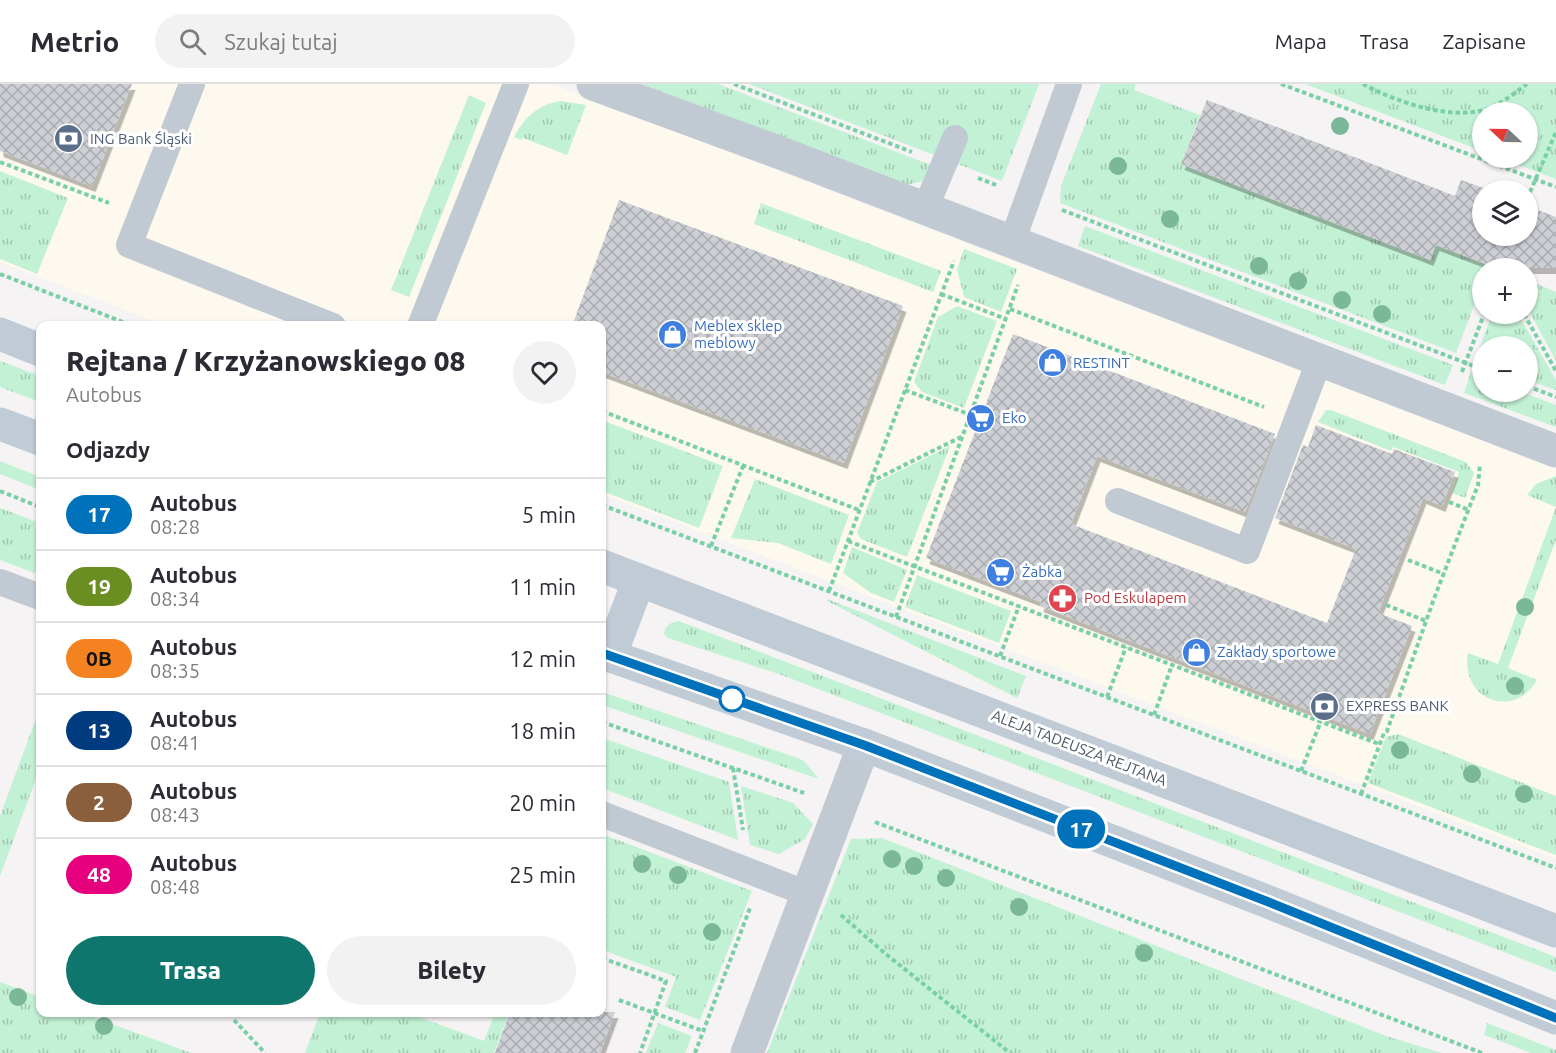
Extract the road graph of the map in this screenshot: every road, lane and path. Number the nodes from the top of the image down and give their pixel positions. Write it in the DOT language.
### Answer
graph roads {
  1 [pos="192,84"];
  2 [pos="516,84"];
  3 [pos="592,84"];
  4 [pos="734,84"];
  5 [pos="1069,84"];
  6 [pos="1281,84"];
  7 [pos="1363,84"];
  8 [pos="1527,84"];
  9 [pos="1556,132"];
  10 [pos="955,138"];
  11 [pos="0,162"];
  12 [pos="943,164"];
  13 [pos="1537,180"];
  14 [pos="1538,180"];
  15 [pos="1556,188"];
  16 [pos="1028,197"];
  17 [pos="926,209"];
  18 [pos="141,216"];
  19 [pos="968,225"];
  20 [pos="1022,246"];
  21 [pos="0,274"];
  22 [pos="941,294"];
  23 [pos="1010,309"];
  24 [pos="1006,319"];
  25 [pos="120,321"];
  26 [pos="321,321"];
  27 [pos="422,321"];
  28 [pos="1530,324"];
  29 [pos="0,334"];
  30 [pos="36,348"];
  31 [pos="1319,361"];
  32 [pos="1472,365"];
  33 [pos="1556,371"];
  34 [pos="905,390"];
  35 [pos="1538,390"];
  36 [pos="1556,397"];
  37 [pos="606,413"];
  38 [pos="971,415"];
  39 [pos="1297,420"];
  40 [pos="0,424"];
  41 [pos="963,436"];
  42 [pos="36,438"];
  43 [pos="1556,451"];
  44 [pos="1479,460"];
  45 [pos="743,466"];
  46 [pos="870,483"];
  47 [pos="0,491"];
  48 [pos="1118,501"];
  49 [pos="1449,501"];
  50 [pos="36,505"];
  51 [pos="606,507"];
  52 [pos="859,510"];
  53 [pos="1469,510"];
  54 [pos="848,541"];
  55 [pos="711,546"];
  56 [pos="1408,560"];
  57 [pos="915,566"];
  58 [pos="606,568"];
  59 [pos="1444,574"];
  60 [pos="639,580"];
  61 [pos="0,582"];
  62 [pos="829,591"];
  63 [pos="36,596"];
  64 [pos="1386,605"];
  65 [pos="1019,606"];
  66 [pos="896,616"];
  67 [pos="1426,621"];
  68 [pos="1126,647"];
  69 [pos="606,654"];
  70 [pos="1000,656"];
  71 [pos="1172,664"];
  72 [pos="1107,697"];
  73 [pos="1154,715"];
  74 [pos="1321,721"];
  75 [pos="606,723"];
  76 [pos="1379,744"];
  77 [pos="864,745"];
  78 [pos="733,768"];
  79 [pos="1301,771"];
  80 [pos="1361,794"];
  81 [pos="813,798"];
  82 [pos="606,816"];
  83 [pos="869,820"];
  84 [pos="1556,868"];
  85 [pos="762,876"];
  86 [pos="808,894"];
  87 [pos="1556,931"];
  88 [pos="606,959"];
  89 [pos="619,1000"];
  90 [pos="655,1013"];
  91 [pos="1556,1018"];
  92 [pos="234,1020"];
  93 [pos="703,1031"];
  94 [pos="265,1053"];
  95 [pos="640,1053"];
  96 [pos="695,1053"];
  97 [pos="747,1053"];
  98 [pos="1010,1053"];
  99 [pos="1482,1053"];
  1 -- 18 [label="lane"];
  2 -- 27 [label="lane"];
  3 -- 17 [label="street"];
  4 -- 12 [label="path"];
  5 -- 16 [label="lane"];
  6 -- 13 [label="path"];
  7 -- 8 [label="path"];
  9 -- 13 [label="path"];
  10 -- 12 [label="lane"];
  11 -- 18 [label="path"];
  12 -- 16 [label="path"];
  12 -- 17 [label="lane"];
  14 -- 15 [label="path"];
  16 -- 20 [label="lane"];
  16 -- 32 [label="path"];
  17 -- 19 [label="street"];
  18 -- 26 [label="lane"];
  19 -- 20 [label="street"];
  19 -- 22 [label="path"];
  20 -- 23 [label="path"];
  20 -- 31 [label="street"];
  21 -- 25 [label="path"];
  22 -- 24 [label="path"];
  22 -- 34 [label="path"];
  23 -- 24 [label="path"];
  23 -- 39 [label="path"];
  24 -- 38 [label="path"];
  28 -- 33 [label="path"];
  29 -- 30 [label="main road"];
  31 -- 39 [label="lane"];
  31 -- 43 [label="street"];
  34 -- 38 [label="path"];
  34 -- 46 [label="path"];
  35 -- 36 [label="path"];
  37 -- 45 [label="path"];
  38 -- 41 [label="path"];
  39 -- 48 [label="lane"];
  40 -- 42 [label="main road"];
  41 -- 46 [label="path"];
  41 -- 57 [label="path"];
  44 -- 53 [label="path"];
  45 -- 52 [label="path"];
  45 -- 55 [label="path"];
  46 -- 52 [label="path"];
  47 -- 50 [label="path"];
  49 -- 53 [label="path"];
  51 -- 55 [label="path"];
  52 -- 54 [label="path"];
  53 -- 59 [label="path"];
  54 -- 57 [label="path"];
  54 -- 62 [label="path"];
  55 -- 62 [label="path"];
  56 -- 59 [label="path"];
  57 -- 65 [label="path"];
  57 -- 66 [label="path"];
  58 -- 60 [label="main road, ALEJA TADEUSZA REJTANA"];
  59 -- 67 [label="path"];
  60 -- 69 [label="main road"];
  60 -- 87 [label="main road, ALEJA TADEUSZA REJTANA"];
  61 -- 63 [label="lane"];
  62 -- 66 [label="path"];
  64 -- 67 [label="path"];
  65 -- 68 [label="path"];
  65 -- 70 [label="path"];
  66 -- 70 [label="path"];
  67 -- 76 [label="path"];
  68 -- 71 [label="path"];
  68 -- 72 [label="path"];
  69 -- 77 [label="main road"];
  70 -- 72 [label="path"];
  71 -- 73 [label="path"];
  71 -- 74 [label="path"];
  72 -- 73 [label="path"];
  73 -- 79 [label="path"];
  74 -- 76 [label="path"];
  74 -- 79 [label="path"];
  75 -- 78 [label="path"];
  76 -- 80 [label="path"];
  77 -- 86 [label="street"];
  77 -- 91 [label="main road"];
  78 -- 81 [label="path"];
  78 -- 85 [label="path"];
  79 -- 80 [label="path"];
  80 -- 84 [label="path"];
  82 -- 85 [label="lane"];
  83 -- 99 [label="path"];
  85 -- 86 [label="lane"];
  85 -- 93 [label="path"];
  86 -- 97 [label="street"];
  86 -- 98 [label="path"];
  88 -- 90 [label="path"];
  89 -- 90 [label="path"];
  90 -- 93 [label="path"];
  90 -- 95 [label="path"];
  92 -- 94 [label="path"];
  93 -- 96 [label="path"];
}
